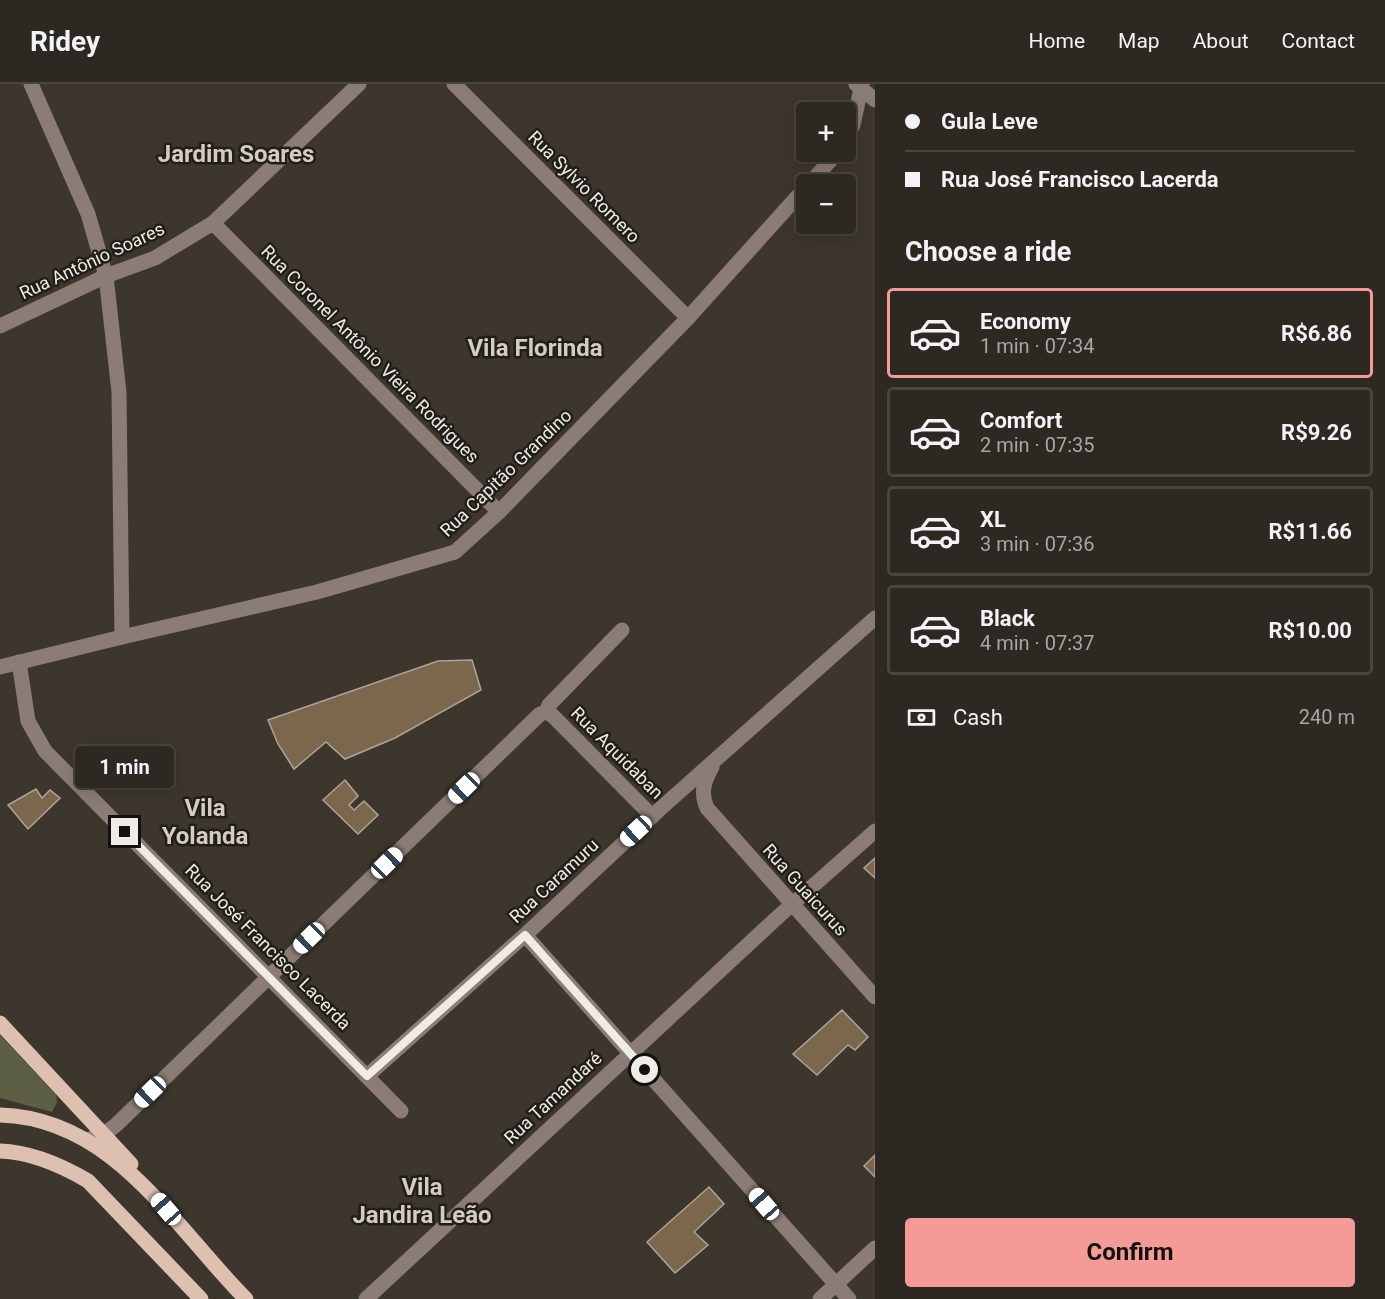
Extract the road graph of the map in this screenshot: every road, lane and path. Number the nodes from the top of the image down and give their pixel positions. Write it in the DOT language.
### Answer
graph roads {
  1 [pos="31,84"];
  2 [pos="359,84"];
  3 [pos="454,84"];
  4 [pos="860,85"];
  5 [pos="875,100"];
  6 [pos="856,112"];
  7 [pos="829,162"];
  8 [pos="818,174"];
  9 [pos="796,198"];
  10 [pos="213,223"];
  11 [pos="105,276"];
  12 [pos="688,318"];
  13 [pos="0,326"];
  14 [pos="499,512"];
  15 [pos="875,618"];
  16 [pos="622,630"];
  17 [pos="122,636"];
  18 [pos="19,662"];
  19 [pos="0,667"];
  20 [pos="546,712"];
  21 [pos="716,760"];
  22 [pos="707,808"];
  23 [pos="656,813"];
  24 [pos="875,831"];
  25 [pos="792,906"];
  26 [pos="525,935"];
  27 [pos="270,977"];
  28 [pos="875,997"];
  29 [pos="0,1023"];
  30 [pos="630,1053"];
  31 [pos="367,1076"];
  32 [pos="401,1111"];
  33 [pos="0,1114"];
  34 [pos="104,1134"];
  35 [pos="79,1136"];
  36 [pos="0,1151"];
  37 [pos="152,1193"];
  38 [pos="875,1248"];
  39 [pos="836,1285"];
  40 [pos="201,1299"];
  41 [pos="246,1299"];
  42 [pos="366,1299"];
  43 [pos="820,1299"];
  44 [pos="849,1299"];
  1 -- 11 [label="street"];
  2 -- 10 [label="street, Rua Antônio Soares"];
  3 -- 12 [label="street, Rua Sylvio Romero"];
  4 -- 5 [label="street"];
  4 -- 6 [label="street"];
  7 -- 8 [label="street, Rua Capitão Grandino"];
  9 -- 12 [label="street, Rua Capitão Grandino"];
  10 -- 11 [label="street, Rua Antônio Soares"];
  10 -- 14 [label="street, Rua Coronel Antônio Vieira Rodrigues"];
  11 -- 13 [label="street, Rua Antônio Soares"];
  11 -- 17 [label="street"];
  12 -- 14 [label="street, Rua Capitão Grandino"];
  14 -- 17 [label="street, Rua Capitão Grandino"];
  15 -- 21 [label="street, Rua Caramuru"];
  16 -- 20 [label="street"];
  17 -- 18 [label="street, Rua Capitão Grandino"];
  18 -- 19 [label="street, Rua Capitão Grandino"];
  18 -- 27 [label="street, Rua José Francisco Lacerda"];
  20 -- 23 [label="street, Rua Aquidaban"];
  20 -- 27 [label="street, Rua Aquidaban"];
  21 -- 22 [label="street"];
  21 -- 23 [label="street, Rua Caramuru"];
  22 -- 23 [label="street"];
  22 -- 25 [label="street, Rua Guaicurus"];
  23 -- 26 [label="street, Rua Caramuru"];
  24 -- 25 [label="street, Rua Tamandaré"];
  25 -- 28 [label="street, Rua Guaicurus"];
  25 -- 30 [label="street, Rua Tamandaré"];
  26 -- 30 [label="street"];
  26 -- 31 [label="street, Rua Caramuru"];
  27 -- 31 [label="street, Rua José Francisco Lacerda"];
  27 -- 34 [label="street, Rua Aquidaban"];
  29 -- 34 [label="main road"];
  30 -- 39 [label="street"];
  30 -- 42 [label="street, Rua Tamandaré"];
  31 -- 32 [label="street, Rua José Francisco Lacerda"];
  33 -- 35 [label="main road"];
  34 -- 35 [label="street"];
  34 -- 37 [label="main road"];
  35 -- 37 [label="main road"];
  36 -- 40 [label="main road"];
  37 -- 41 [label="main road"];
  38 -- 39 [label="street"];
  39 -- 43 [label="street"];
  39 -- 44 [label="street"];
}
